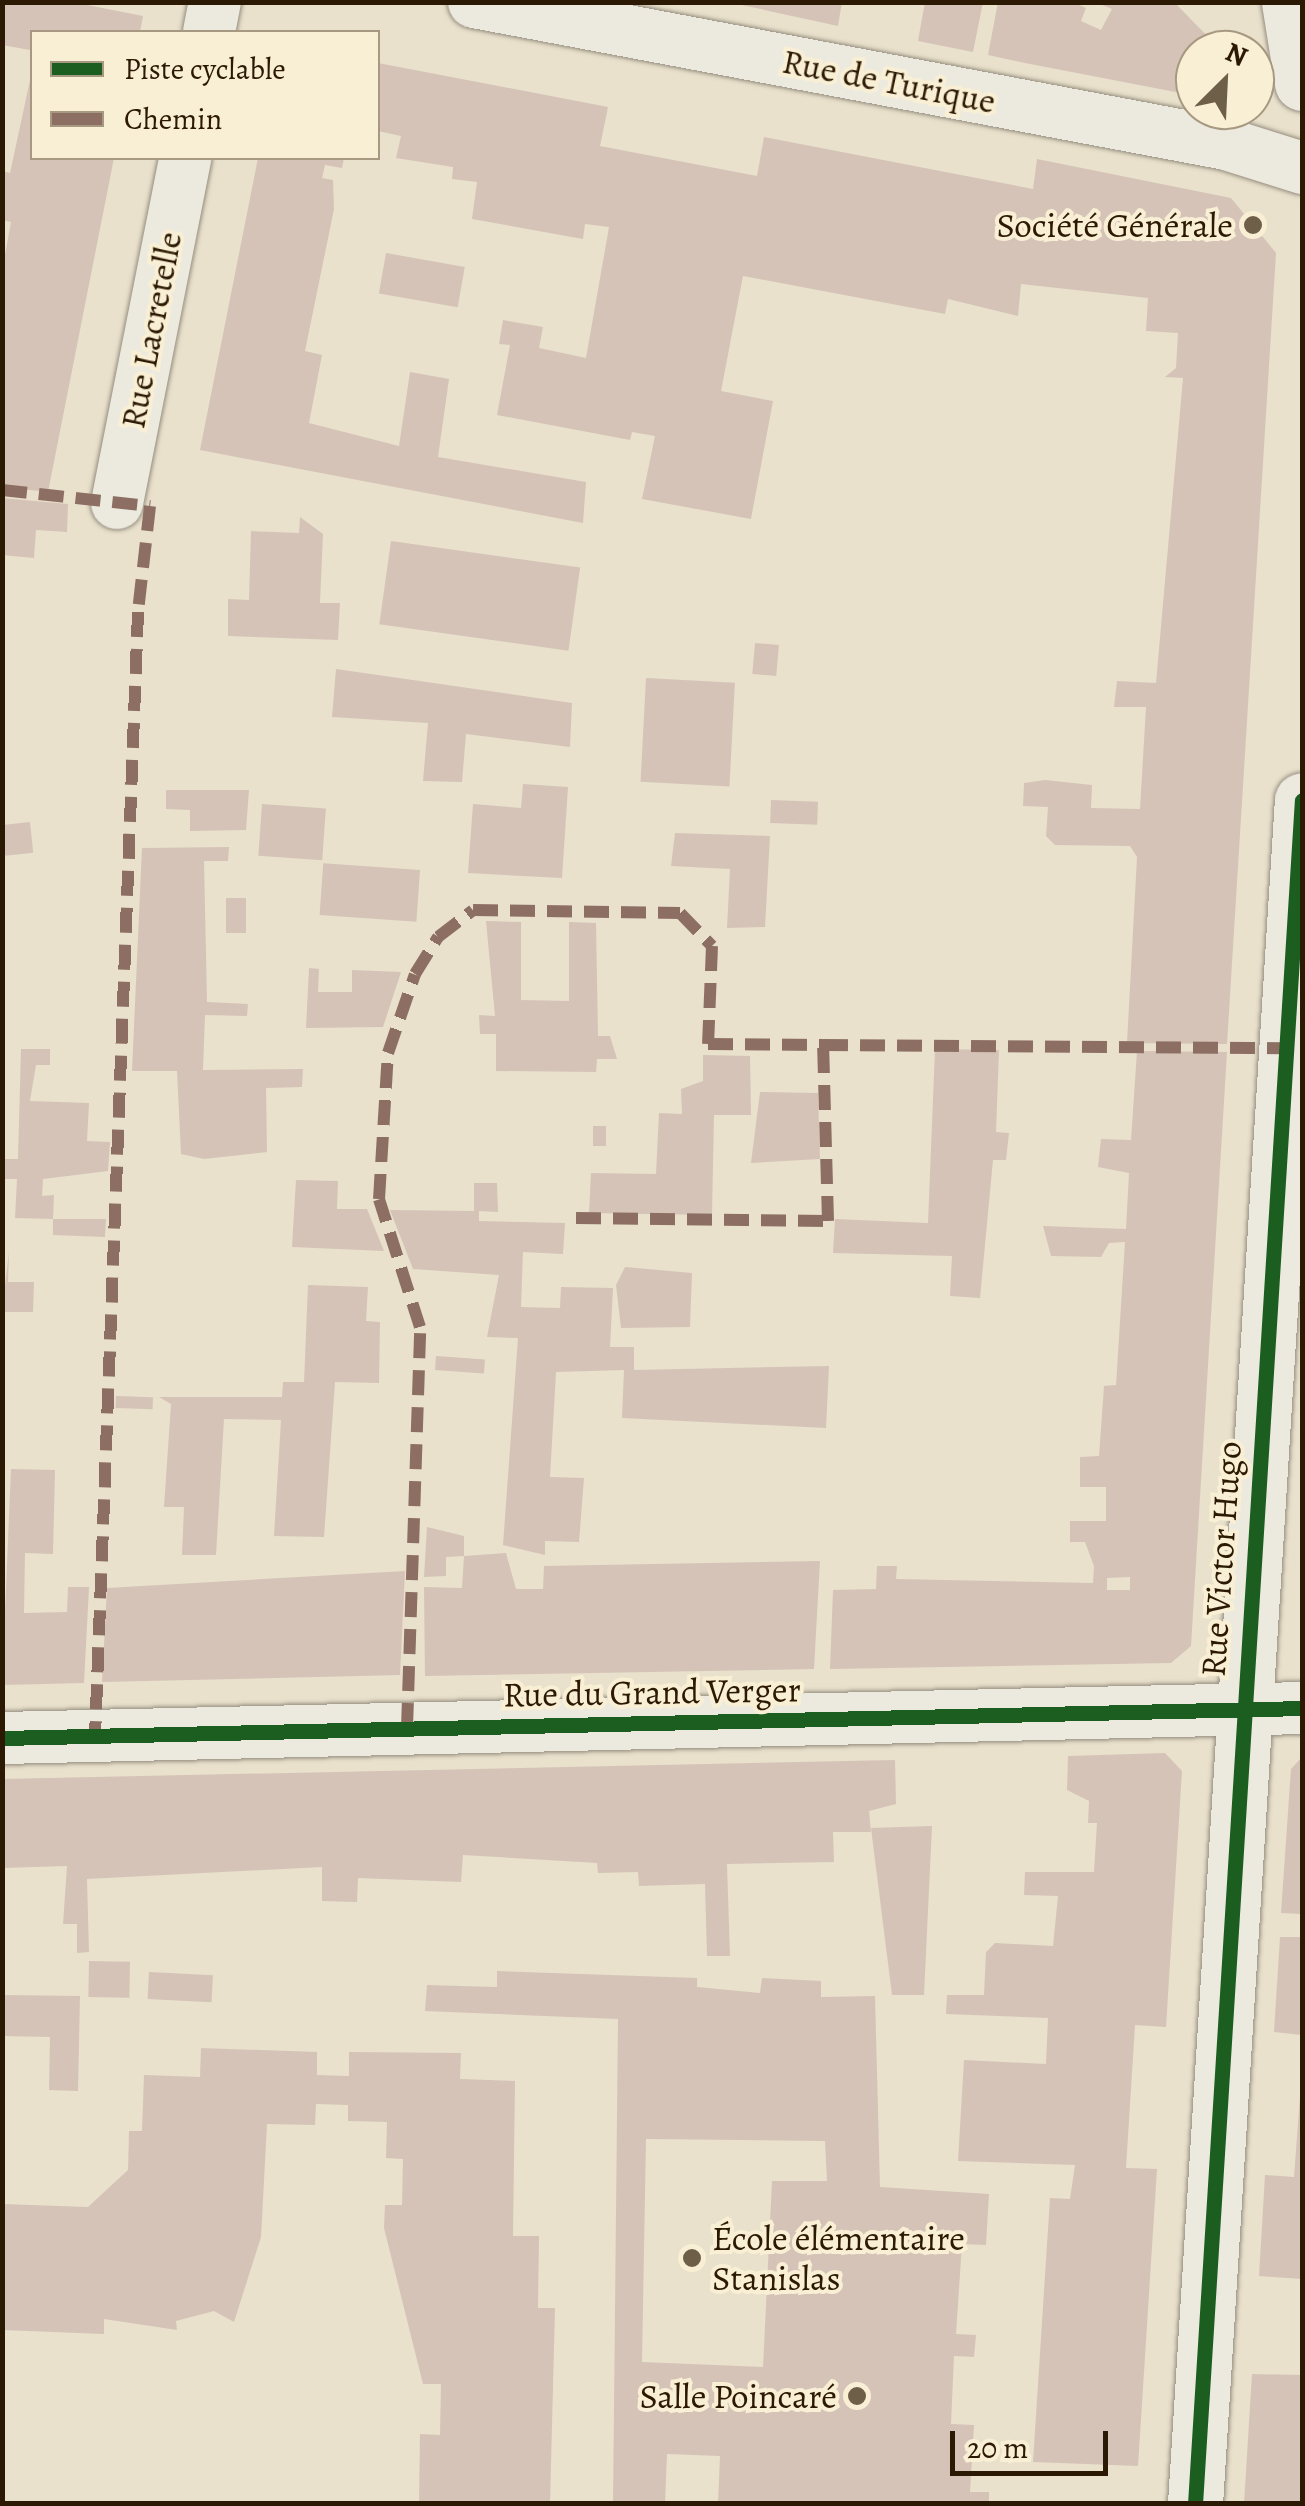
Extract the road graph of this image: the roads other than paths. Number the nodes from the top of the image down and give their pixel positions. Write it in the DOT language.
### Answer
graph roads {
  1 [pos="215,2"];
  2 [pos="474,2"];
  3 [pos="1290,12"];
  4 [pos="210,30"];
  5 [pos="1302,83"];
  6 [pos="185,160"];
  7 [pos="1302,168"];
  8 [pos="117,503"];
  9 [pos="1302,800"];
  10 [pos="1302,1708"];
  11 [pos="1241,1709"];
  12 [pos="2,1738"];
  13 [pos="1195,2504"];
  1 -- 4 [label="street"];
  2 -- 7 [label="street, Rue de Turique"];
  3 -- 5 [label="main road"];
  6 -- 8 [label="street, Rue Lacretelle"];
  9 -- 11 [label="main road, Rue Victor Hugo"];
  10 -- 11 [label="street, Rue du Grand Verger"];
  11 -- 12 [label="street, Rue du Grand Verger"];
  11 -- 13 [label="main road, Rue Victor Hugo"];
}
